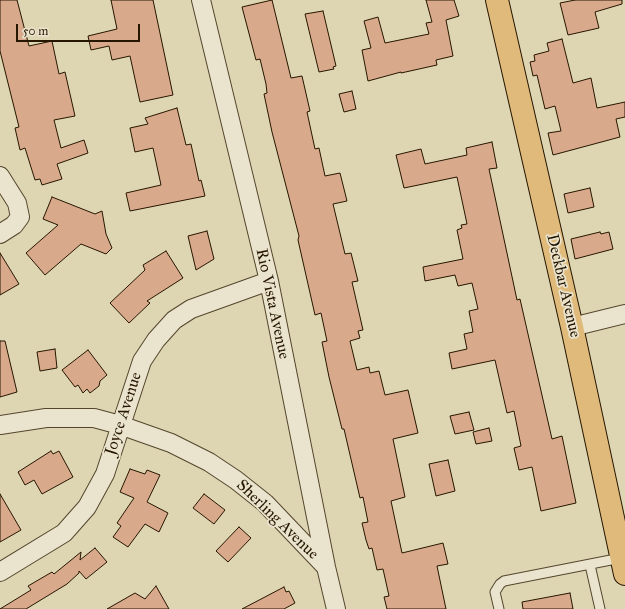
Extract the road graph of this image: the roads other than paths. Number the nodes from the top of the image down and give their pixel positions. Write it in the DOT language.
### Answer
graph roads {
  1 [pos="201,0"];
  2 [pos="497,0"];
  3 [pos="0,176"];
  4 [pos="0,234"];
  5 [pos="269,281"];
  6 [pos="625,314"];
  7 [pos="572,327"];
  8 [pos="0,425"];
  9 [pos="120,425"];
  10 [pos="590,565"];
  11 [pos="326,566"];
  12 [pos="623,566"];
  13 [pos="0,572"];
  14 [pos="336,609"];
  15 [pos="499,609"];
  16 [pos="600,609"];
  1 -- 5 [label="street, Rio Vista Avenue"];
  2 -- 7 [label="main road, Deckbar Avenue"];
  3 -- 4 [label="street"];
  5 -- 9 [label="street, Joyce Avenue"];
  5 -- 11 [label="street, Rio Vista Avenue"];
  6 -- 7 [label="street"];
  7 -- 12 [label="main road, Deckbar Avenue"];
  8 -- 9 [label="street, Sherling Avenue"];
  9 -- 11 [label="street, Sherling Avenue"];
  9 -- 13 [label="street, Joyce Avenue"];
  10 -- 12 [label="lane"];
  10 -- 15 [label="lane"];
  10 -- 16 [label="lane"];
  11 -- 14 [label="street, Rio Vista Avenue"];
}
